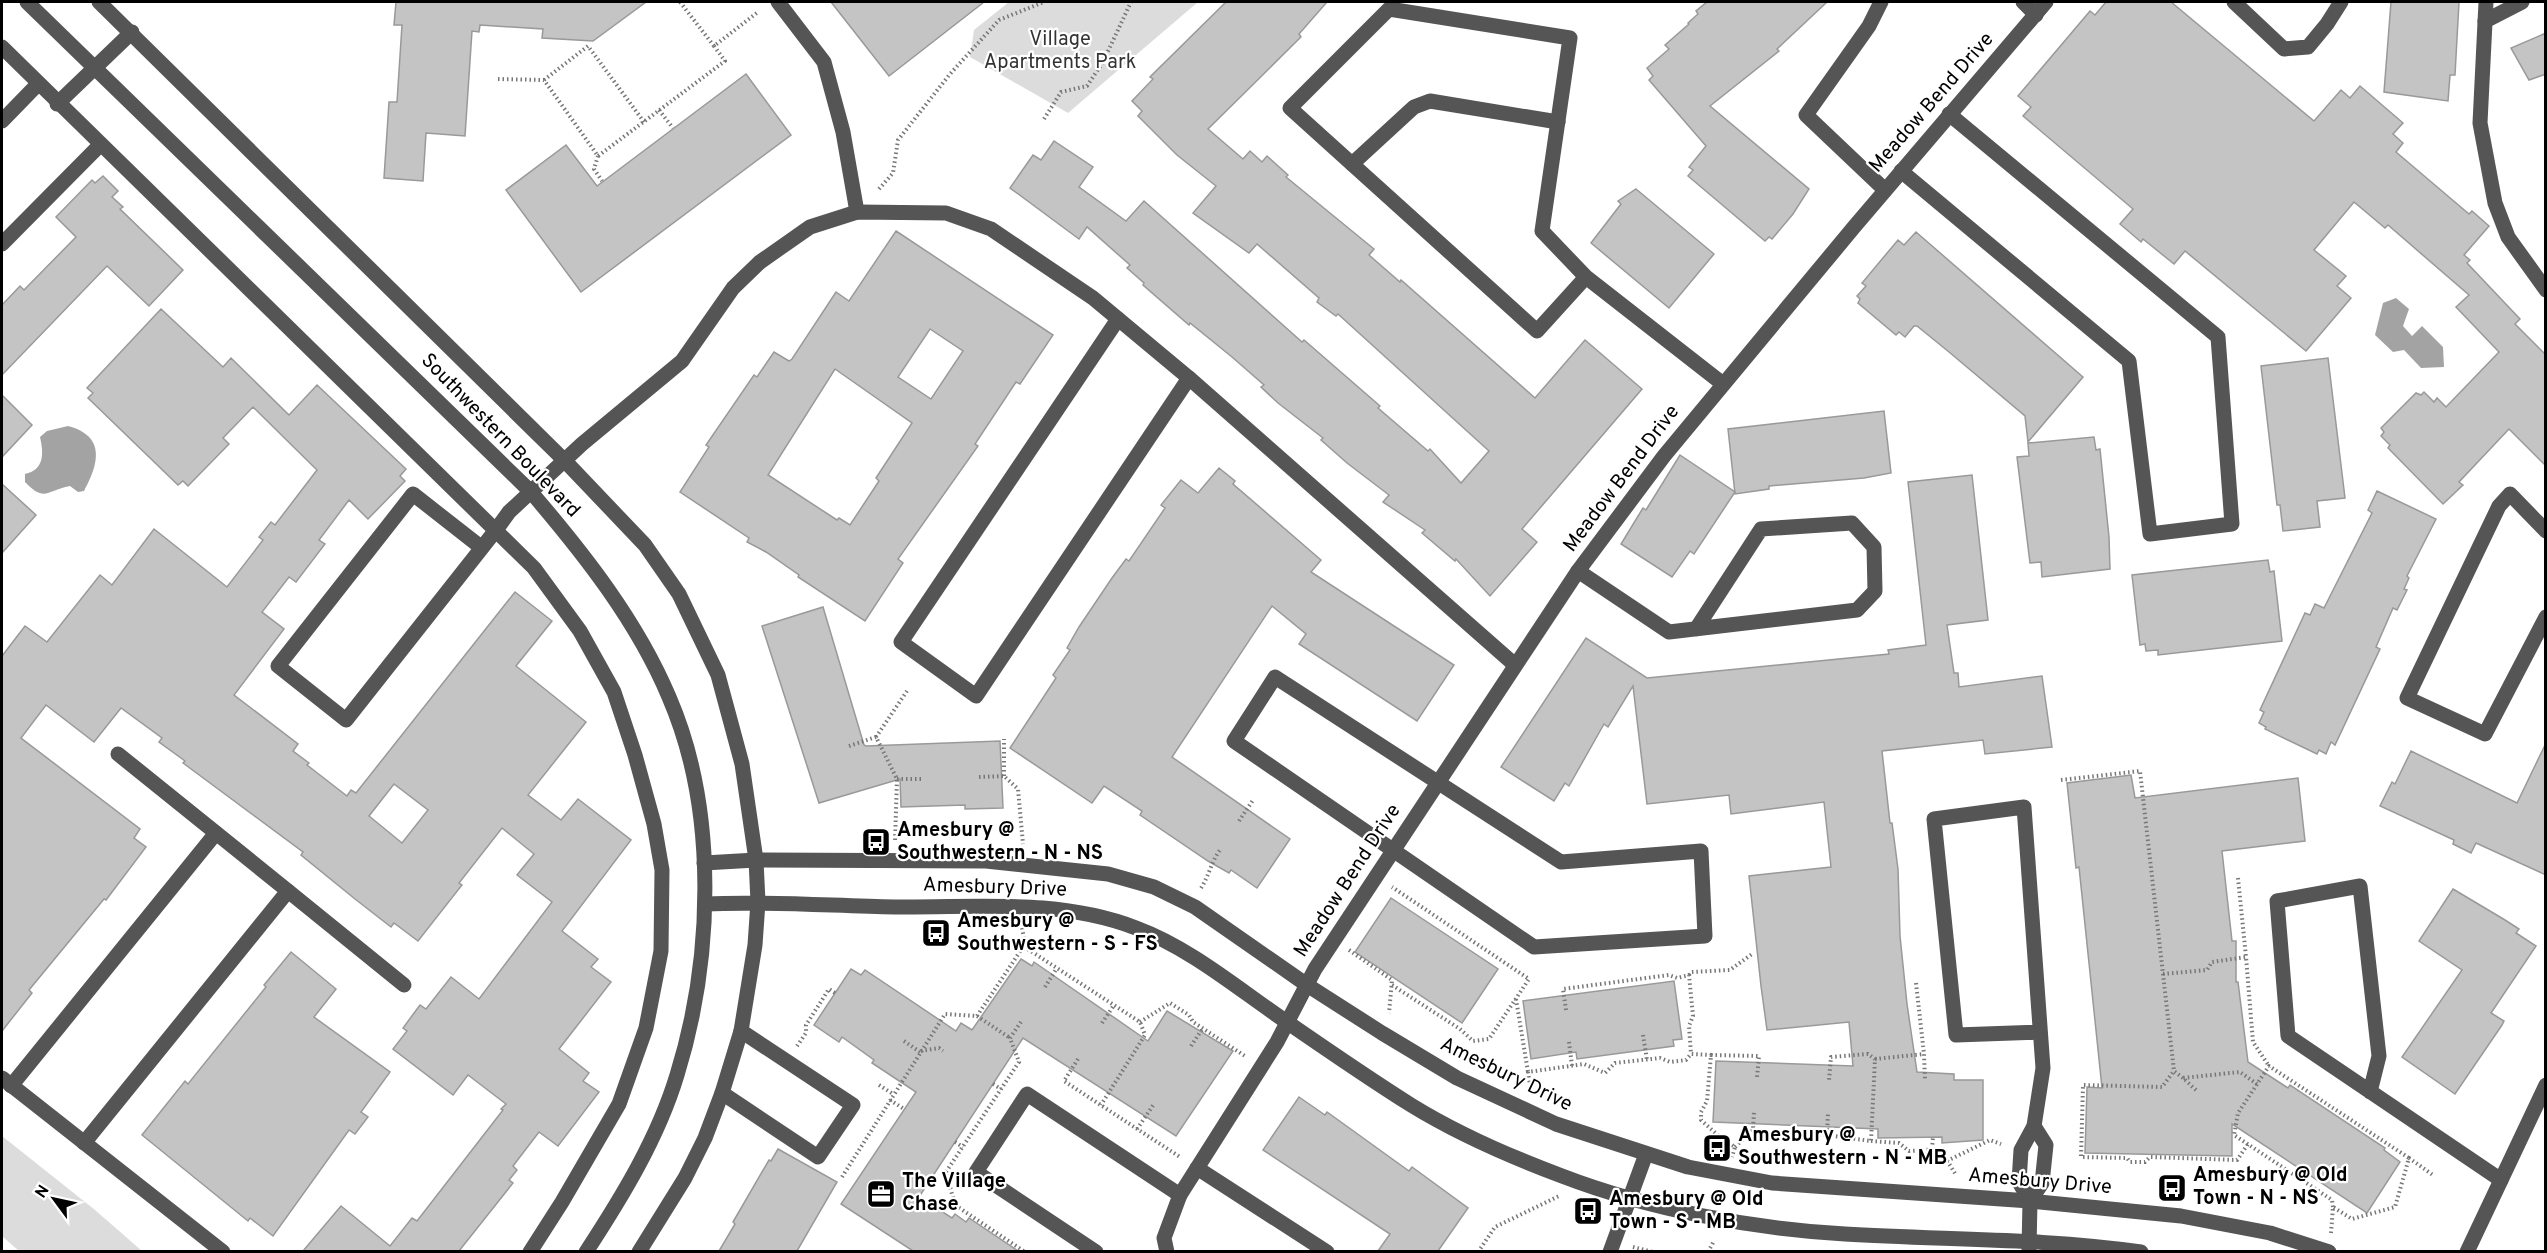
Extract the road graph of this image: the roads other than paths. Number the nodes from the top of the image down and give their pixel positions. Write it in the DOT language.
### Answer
graph roads {
  1 [pos="27,2"];
  2 [pos="99,2"];
  3 [pos="778,2"];
  4 [pos="1881,2"];
  5 [pos="2023,2"];
  6 [pos="2046,2"];
  7 [pos="2234,2"];
  8 [pos="2342,2"];
  9 [pos="2486,2"];
  10 [pos="2522,2"];
  11 [pos="2036,15"];
  12 [pos="2486,21"];
  13 [pos="132,32"];
  14 [pos="2,47"];
  15 [pos="95,66"];
  16 [pos="38,84"];
  17 [pos="57,104"];
  18 [pos="1949,114"];
  19 [pos="2,121"];
  20 [pos="1558,122"];
  21 [pos="100,145"];
  22 [pos="1352,164"];
  23 [pos="1901,171"];
  24 [pos="1885,190"];
  25 [pos="857,212"];
  26 [pos="2,244"];
  27 [pos="1587,277"];
  28 [pos="2546,290"];
  29 [pos="1118,319"];
  30 [pos="1189,378"];
  31 [pos="1723,384"];
  32 [pos="565,461"];
  33 [pos="531,492"];
  34 [pos="496,530"];
  35 [pos="2546,531"];
  36 [pos="482,548"];
  37 [pos="1578,571"];
  38 [pos="2546,617"];
  39 [pos="1696,629"];
  40 [pos="1515,665"];
  41 [pos="118,754"];
  42 [pos="1437,783"];
  43 [pos="216,832"];
  44 [pos="1392,850"];
  45 [pos="756,860"];
  46 [pos="704,863"];
  47 [pos="288,891"];
  48 [pos="758,902"];
  49 [pos="705,904"];
  50 [pos="404,985"];
  51 [pos="1307,985"];
  52 [pos="1288,1022"];
  53 [pos="741,1031"];
  54 [pos="2040,1032"];
  55 [pos="6,1082"];
  56 [pos="2544,1091"];
  57 [pos="2370,1092"];
  58 [pos="722,1093"];
  59 [pos="2034,1126"];
  60 [pos="84,1143"];
  61 [pos="1646,1154"];
  62 [pos="1193,1165"];
  63 [pos="2501,1180"];
  64 [pos="1180,1195"];
  65 [pos="1629,1197"];
  66 [pos="2030,1201"];
  67 [pos="2029,1246"];
  68 [pos="223,1251"];
  69 [pos="530,1251"];
  70 [pos="586,1251"];
  71 [pos="639,1251"];
  72 [pos="1096,1251"];
  73 [pos="1167,1251"];
  74 [pos="1327,1251"];
  75 [pos="1610,1251"];
  76 [pos="2141,1251"];
  77 [pos="2329,1251"];
  78 [pos="2467,1251"];
  1 -- 15 [label="street, Southwestern Boulevard"];
  2 -- 13 [label="street, Southwestern Boulevard"];
  3 -- 25 [label="street"];
  4 -- 24 [label="street"];
  5 -- 11 [label="street"];
  6 -- 11 [label="street, Meadow Bend Drive"];
  7 -- 8 [label="street"];
  9 -- 12 [label="street"];
  10 -- 12 [label="street"];
  11 -- 18 [label="street, Meadow Bend Drive"];
  12 -- 28 [label="street"];
  13 -- 15 [label="street"];
  13 -- 32 [label="street, Southwestern Boulevard"];
  14 -- 16 [label="street"];
  15 -- 17 [label="street"];
  15 -- 33 [label="street, Southwestern Boulevard"];
  16 -- 17 [label="street"];
  16 -- 19 [label="street"];
  17 -- 21 [label="street"];
  18 -- 23 [label="street, Meadow Bend Drive"];
  18 -- 23 [label="street"];
  20 -- 22 [label="street"];
  20 -- 22 [label="street"];
  20 -- 27 [label="street"];
  21 -- 26 [label="street"];
  21 -- 34 [label="street"];
  22 -- 27 [label="street"];
  23 -- 24 [label="street, Meadow Bend Drive"];
  24 -- 31 [label="street, Meadow Bend Drive"];
  25 -- 29 [label="street"];
  25 -- 32 [label="street"];
  27 -- 31 [label="street"];
  29 -- 30 [label="street"];
  29 -- 30 [label="street"];
  30 -- 40 [label="street"];
  31 -- 37 [label="street, Meadow Bend Drive"];
  32 -- 33 [label="street"];
  32 -- 45 [label="street, Southwestern Boulevard"];
  33 -- 34 [label="street"];
  33 -- 46 [label="street, Southwestern Boulevard"];
  34 -- 36 [label="street"];
  34 -- 69 [label="street"];
  35 -- 38 [label="street"];
  36 -- 36 [label="street"];
  37 -- 39 [label="street"];
  37 -- 40 [label="street, Meadow Bend Drive"];
  39 -- 39 [label="street"];
  40 -- 42 [label="street, Meadow Bend Drive"];
  41 -- 43 [label="street"];
  42 -- 44 [label="street, Meadow Bend Drive"];
  42 -- 44 [label="street"];
  42 -- 44 [label="street"];
  43 -- 47 [label="street"];
  43 -- 55 [label="street"];
  44 -- 51 [label="street, Meadow Bend Drive"];
  45 -- 46 [label="street, Amesbury Drive"];
  45 -- 48 [label="street, Southwestern Boulevard"];
  45 -- 51 [label="street, Amesbury Drive"];
  46 -- 49 [label="street, Southwestern Boulevard"];
  47 -- 50 [label="street"];
  47 -- 60 [label="street"];
  48 -- 49 [label="street, Amesbury Drive"];
  48 -- 52 [label="street, Amesbury Drive"];
  48 -- 53 [label="street, Southwestern Boulevard"];
  49 -- 70 [label="street, Southwestern Boulevard"];
  51 -- 52 [label="street, Meadow Bend Drive"];
  51 -- 61 [label="street, Amesbury Drive"];
  52 -- 62 [label="street, Meadow Bend Drive"];
  52 -- 65 [label="street, Amesbury Drive"];
  53 -- 58 [label="street, Southwestern Boulevard"];
  53 -- 58 [label="street"];
  54 -- 54 [label="street"];
  54 -- 59 [label="street"];
  55 -- 60 [label="street"];
  56 -- 63 [label="street"];
  57 -- 57 [label="street"];
  57 -- 63 [label="street"];
  58 -- 71 [label="street, Southwestern Boulevard"];
  59 -- 66 [label="street"];
  59 -- 66 [label="street"];
  60 -- 68 [label="street"];
  61 -- 65 [label="street"];
  61 -- 66 [label="street, Amesbury Drive"];
  62 -- 64 [label="street, Meadow Bend Drive"];
  62 -- 74 [label="street"];
  63 -- 78 [label="street"];
  64 -- 72 [label="street"];
  64 -- 73 [label="street, Meadow Bend Drive"];
  65 -- 67 [label="street, Amesbury Drive"];
  65 -- 75 [label="street"];
  66 -- 67 [label="street"];
  66 -- 77 [label="street, Amesbury Drive"];
  67 -- 76 [label="street, Amesbury Drive"];
}
